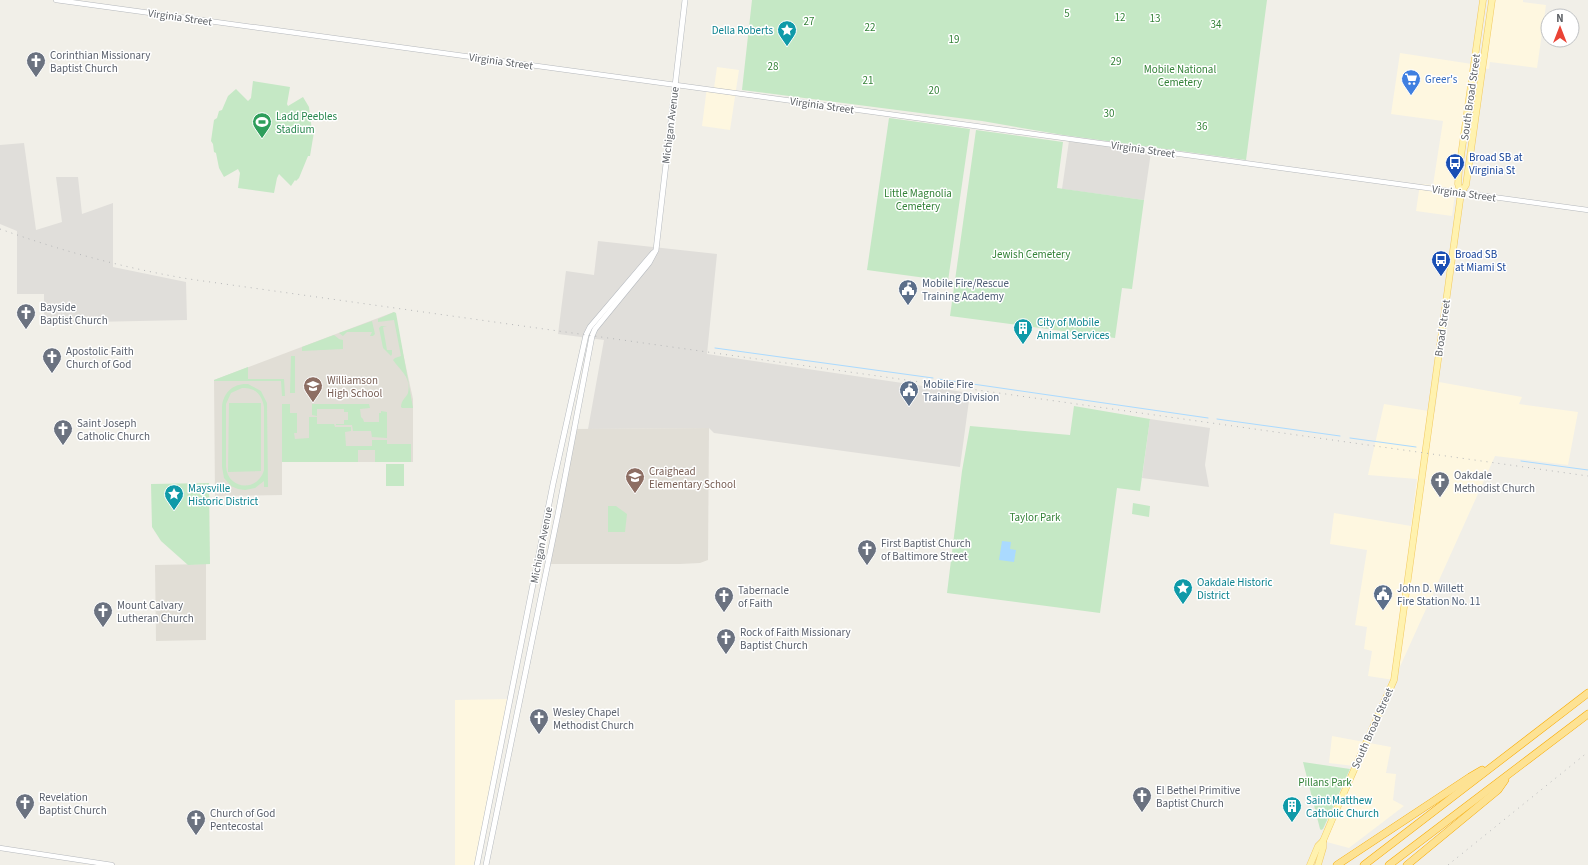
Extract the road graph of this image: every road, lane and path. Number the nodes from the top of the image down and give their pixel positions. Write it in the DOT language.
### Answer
graph roads {
  1 [pos="56,0"];
  2 [pos="685,0"];
  3 [pos="1483,0"];
  4 [pos="1492,0"];
  5 [pos="675,84"];
  6 [pos="1460,193"];
  7 [pos="1588,210"];
  8 [pos="656,250"];
  9 [pos="1397,657"];
  10 [pos="1588,692"];
  11 [pos="1588,714"];
  12 [pos="1502,760"];
  13 [pos="1510,773"];
  14 [pos="1323,841"];
  15 [pos="480,846"];
  16 [pos="0,848"];
  17 [pos="489,849"];
  18 [pos="112,865"];
  19 [pos="477,865"];
  20 [pos="486,865"];
  21 [pos="1310,865"];
  22 [pos="1318,865"];
  23 [pos="1337,865"];
  24 [pos="1364,865"];
  25 [pos="1389,865"];
  26 [pos="1407,865"];
  1 -- 5 [label="street, Virginia Street"];
  2 -- 5 [label="main road, Michigan Avenue"];
  3 -- 6 [label="main road, South Broad Street"];
  4 -- 6 [label="main road, Broad Street"];
  5 -- 6 [label="street, Virginia Street"];
  5 -- 8 [label="main road, Michigan Avenue"];
  6 -- 7 [label="street, Virginia Street"];
  6 -- 9 [label="main road, Broad Street"];
  8 -- 15 [label="main road, Michigan Avenue"];
  8 -- 17 [label="main road, Michigan Avenue"];
  9 -- 14 [label="main road, South Broad Street"];
  10 -- 12 [label="highway"];
  11 -- 13 [label="highway"];
  12 -- 23 [label="highway"];
  12 -- 24 [label="highway"];
  13 -- 25 [label="highway"];
  13 -- 26 [label="highway"];
  14 -- 21 [label="main road, South Broad Street"];
  14 -- 22 [label="main road, South Broad Street"];
  15 -- 17 [label="main road"];
  15 -- 19 [label="main road, Michigan Avenue"];
  16 -- 18 [label="street"];
  17 -- 20 [label="main road, Michigan Avenue"];
}
